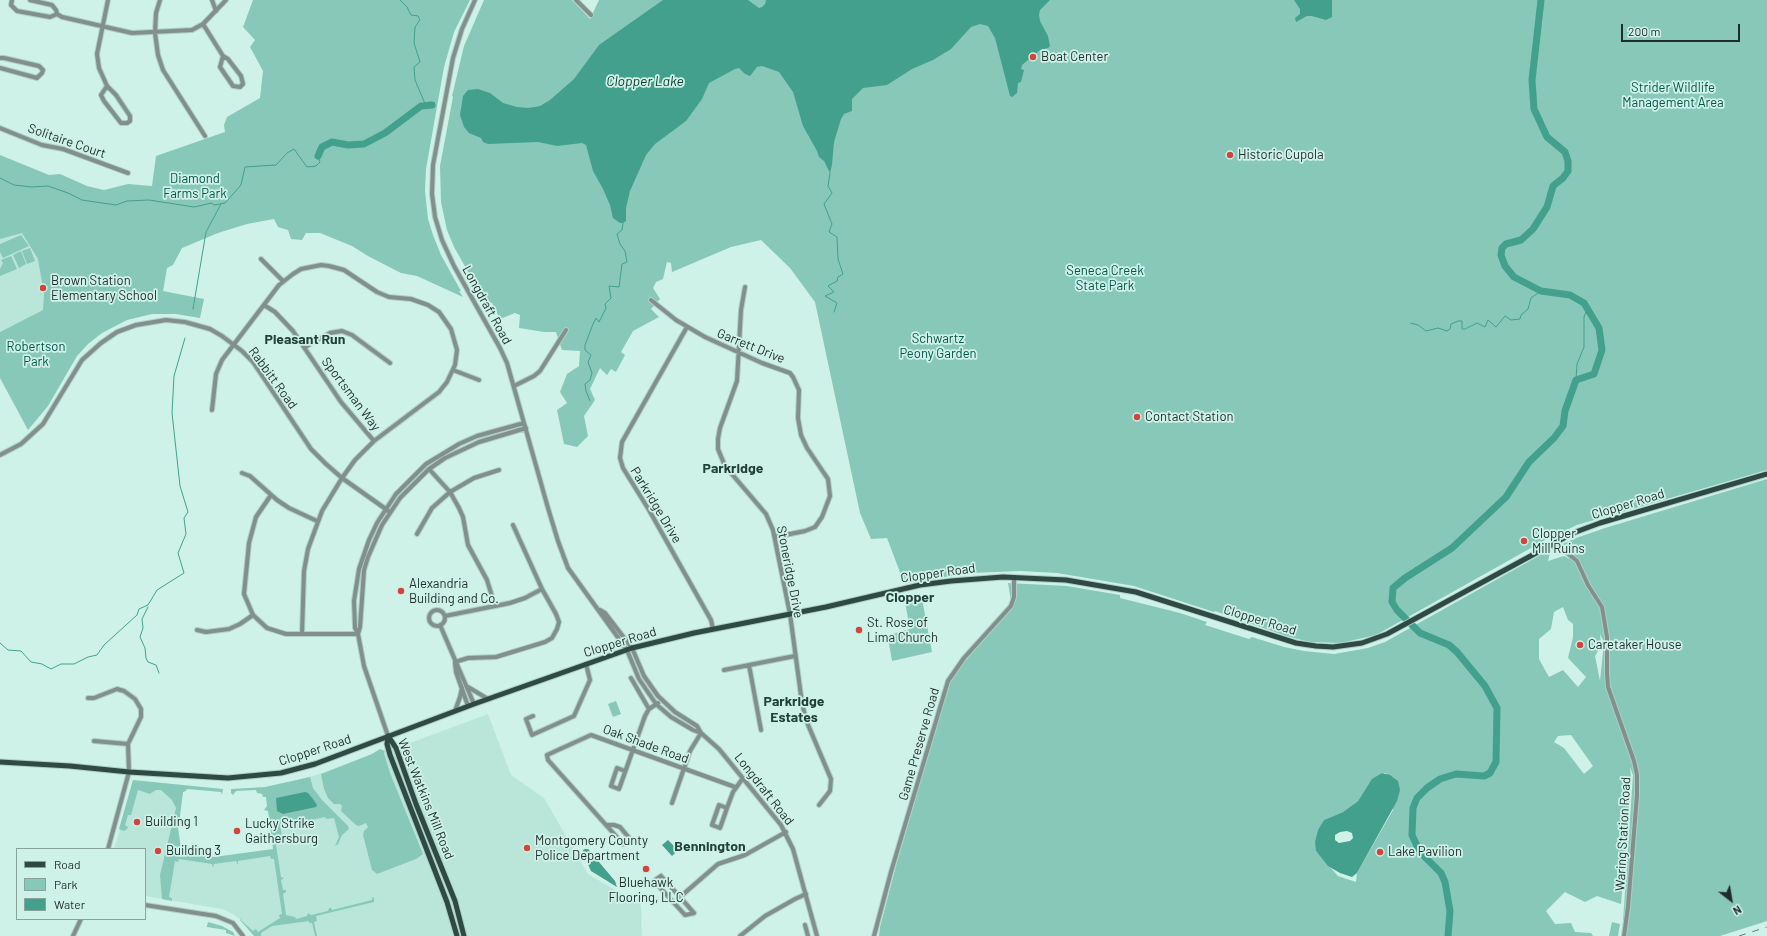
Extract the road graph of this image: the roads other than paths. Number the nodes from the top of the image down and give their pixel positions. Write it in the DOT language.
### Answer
graph roads {
  1 [pos="12,0"];
  2 [pos="30,0"];
  3 [pos="108,0"];
  4 [pos="160,0"];
  5 [pos="212,0"];
  6 [pos="226,0"];
  7 [pos="475,0"];
  8 [pos="576,0"];
  9 [pos="216,11"];
  10 [pos="57,14"];
  11 [pos="592,15"];
  12 [pos="203,24"];
  13 [pos="103,27"];
  14 [pos="155,33"];
  15 [pos="223,56"];
  16 [pos="0,58"];
  17 [pos="0,68"];
  18 [pos="107,86"];
  19 [pos="0,128"];
  20 [pos="205,136"];
  21 [pos="128,173"];
  22 [pos="261,259"];
  23 [pos="283,281"];
  24 [pos="744,287"];
  25 [pos="651,300"];
  26 [pos="264,304"];
  27 [pos="686,327"];
  28 [pos="566,330"];
  29 [pos="234,343"];
  30 [pos="305,347"];
  31 [pos="739,353"];
  32 [pos="390,363"];
  33 [pos="453,370"];
  34 [pos="479,380"];
  35 [pos="514,386"];
  36 [pos="212,410"];
  37 [pos="525,426"];
  38 [pos="374,441"];
  39 [pos="0,455"];
  40 [pos="429,469"];
  41 [pos="499,470"];
  42 [pos="242,473"];
  43 [pos="1767,474"];
  44 [pos="342,478"];
  45 [pos="450,492"];
  46 [pos="271,495"];
  47 [pos="385,509"];
  48 [pos="390,512"];
  49 [pos="317,521"];
  50 [pos="513,525"];
  51 [pos="417,534"];
  52 [pos="775,537"];
  53 [pos="1550,545"];
  54 [pos="1014,578"];
  55 [pos="542,589"];
  56 [pos="495,606"];
  57 [pos="600,610"];
  58 [pos="790,614"];
  59 [pos="253,615"];
  60 [pos="445,616"];
  61 [pos="440,625"];
  62 [pos="713,629"];
  63 [pos="197,630"];
  64 [pos="302,634"];
  65 [pos="358,634"];
  66 [pos="632,648"];
  67 [pos="627,650"];
  68 [pos="794,656"];
  69 [pos="455,662"];
  70 [pos="586,664"];
  71 [pos="750,665"];
  72 [pos="724,670"];
  73 [pos="631,678"];
  74 [pos="467,685"];
  75 [pos="462,688"];
  76 [pos="88,698"];
  77 [pos="488,699"];
  78 [pos="661,700"];
  79 [pos="474,704"];
  80 [pos="656,704"];
  81 [pos="468,706"];
  82 [pos="649,709"];
  83 [pos="455,711"];
  84 [pos="533,716"];
  85 [pos="761,730"];
  86 [pos="701,733"];
  87 [pos="388,736"];
  88 [pos="94,741"];
  89 [pos="128,744"];
  90 [pos="633,749"];
  91 [pos="0,762"];
  92 [pos="683,768"];
  93 [pos="625,771"];
  94 [pos="129,772"];
  95 [pos="743,778"];
  96 [pos="735,787"];
  97 [pos="672,803"];
  98 [pos="819,805"];
  99 [pos="727,808"];
  100 [pos="606,824"];
  101 [pos="786,832"];
  102 [pos="108,848"];
  103 [pos="806,894"];
  104 [pos="680,898"];
  105 [pos="146,904"];
  106 [pos="81,920"];
  107 [pos="805,925"];
  108 [pos="73,936"];
  109 [pos="243,936"];
  110 [pos="457,936"];
  111 [pos="464,936"];
  112 [pos="740,936"];
  113 [pos="808,936"];
  114 [pos="817,936"];
  115 [pos="874,936"];
  116 [pos="1624,936"];
  1 -- 10 [label="street"];
  2 -- 10 [label="street"];
  3 -- 13 [label="street"];
  4 -- 14 [label="street"];
  5 -- 9 [label="street"];
  6 -- 9 [label="street"];
  7 -- 35 [label="street, Longdraft Road"];
  8 -- 11 [label="street"];
  9 -- 12 [label="street"];
  10 -- 13 [label="street"];
  12 -- 14 [label="street"];
  12 -- 15 [label="street"];
  13 -- 14 [label="street"];
  13 -- 18 [label="street"];
  14 -- 20 [label="street"];
  15 -- 15 [label="street"];
  16 -- 17 [label="street"];
  18 -- 18 [label="street"];
  19 -- 21 [label="street, Solitaire Court"];
  22 -- 23 [label="street"];
  23 -- 26 [label="street"];
  23 -- 33 [label="street"];
  24 -- 31 [label="street, Stoneridge Drive"];
  25 -- 27 [label="street, Garrett Drive"];
  26 -- 29 [label="street"];
  26 -- 30 [label="street, Sportsman Way"];
  27 -- 31 [label="street, Garrett Drive"];
  27 -- 62 [label="street, Parkridge Drive"];
  28 -- 35 [label="street"];
  29 -- 36 [label="street"];
  29 -- 39 [label="street, Rabbitt Road"];
  29 -- 44 [label="street, Rabbitt Road"];
  30 -- 32 [label="street"];
  30 -- 38 [label="street, Sportsman Way"];
  31 -- 52 [label="street, Stoneridge Drive"];
  31 -- 52 [label="street, Garrett Drive"];
  33 -- 34 [label="street"];
  33 -- 38 [label="street"];
  35 -- 37 [label="street, Longdraft Road"];
  37 -- 40 [label="street"];
  37 -- 47 [label="street"];
  37 -- 57 [label="street, Longdraft Road"];
  38 -- 44 [label="street"];
  40 -- 45 [label="street"];
  40 -- 48 [label="street"];
  41 -- 45 [label="street"];
  42 -- 46 [label="street"];
  43 -- 53 [label="main road, Clopper Road"];
  44 -- 47 [label="street, Rabbitt Road"];
  44 -- 49 [label="street"];
  45 -- 51 [label="street"];
  45 -- 56 [label="street"];
  46 -- 49 [label="street"];
  46 -- 59 [label="street"];
  47 -- 48 [label="street, Rabbitt Road"];
  47 -- 65 [label="street"];
  48 -- 65 [label="street"];
  49 -- 64 [label="street"];
  50 -- 55 [label="street"];
  52 -- 58 [label="street, Stoneridge Drive"];
  53 -- 54 [label="main road, Clopper Road"];
  53 -- 116 [label="street, Waring Station Road"];
  54 -- 58 [label="main road, Clopper Road"];
  54 -- 115 [label="street, Game Preserve Road"];
  55 -- 56 [label="street"];
  55 -- 69 [label="street"];
  56 -- 60 [label="street"];
  57 -- 66 [label="street, Longdraft Road"];
  57 -- 67 [label="street, Longdraft Road"];
  58 -- 62 [label="main road, Clopper Road"];
  58 -- 68 [label="street, Stoneridge Drive"];
  59 -- 63 [label="street"];
  59 -- 64 [label="street"];
  60 -- 61 [label="street"];
  60 -- 61 [label="street"];
  61 -- 69 [label="street"];
  62 -- 66 [label="main road, Clopper Road"];
  64 -- 65 [label="street"];
  65 -- 87 [label="street"];
  66 -- 67 [label="main road, Clopper Road"];
  66 -- 78 [label="street, Longdraft Road"];
  67 -- 70 [label="main road, Clopper Road"];
  67 -- 80 [label="street, Longdraft Road"];
  68 -- 71 [label="street"];
  68 -- 98 [label="street, Stoneridge Drive"];
  69 -- 74 [label="street"];
  69 -- 75 [label="street"];
  70 -- 77 [label="main road, Clopper Road"];
  70 -- 84 [label="street"];
  71 -- 72 [label="street"];
  71 -- 85 [label="street"];
  73 -- 82 [label="street"];
  74 -- 77 [label="street"];
  74 -- 79 [label="street"];
  75 -- 81 [label="street"];
  75 -- 83 [label="street"];
  76 -- 89 [label="street"];
  77 -- 79 [label="main road, Clopper Road"];
  78 -- 80 [label="street"];
  78 -- 86 [label="street, Longdraft Road"];
  79 -- 81 [label="main road, Clopper Road"];
  80 -- 82 [label="street"];
  80 -- 86 [label="street, Longdraft Road"];
  81 -- 83 [label="main road, Clopper Road"];
  82 -- 90 [label="street"];
  83 -- 87 [label="main road, Clopper Road"];
  86 -- 92 [label="street"];
  86 -- 95 [label="street, Longdraft Road"];
  87 -- 94 [label="main road, Clopper Road"];
  87 -- 110 [label="main road, West Watkins Mill Road"];
  87 -- 111 [label="main road, West Watkins Mill Road"];
  88 -- 89 [label="street"];
  89 -- 94 [label="street"];
  90 -- 92 [label="street, Oak Shade Road"];
  90 -- 93 [label="street"];
  90 -- 100 [label="street, Oak Shade Road"];
  91 -- 94 [label="main road, Clopper Road"];
  92 -- 96 [label="street, Oak Shade Road"];
  92 -- 97 [label="street"];
  93 -- 93 [label="street"];
  94 -- 102 [label="street"];
  95 -- 96 [label="street"];
  95 -- 101 [label="street, Longdraft Road"];
  96 -- 99 [label="street"];
  99 -- 99 [label="street"];
  100 -- 100 [label="street, Oak Shade Road"];
  101 -- 103 [label="street, Longdraft Road"];
  101 -- 104 [label="street"];
  103 -- 112 [label="street"];
  103 -- 114 [label="street, Longdraft Road"];
  104 -- 104 [label="street"];
  105 -- 109 [label="street"];
  106 -- 108 [label="street"];
  107 -- 113 [label="street"];
}
